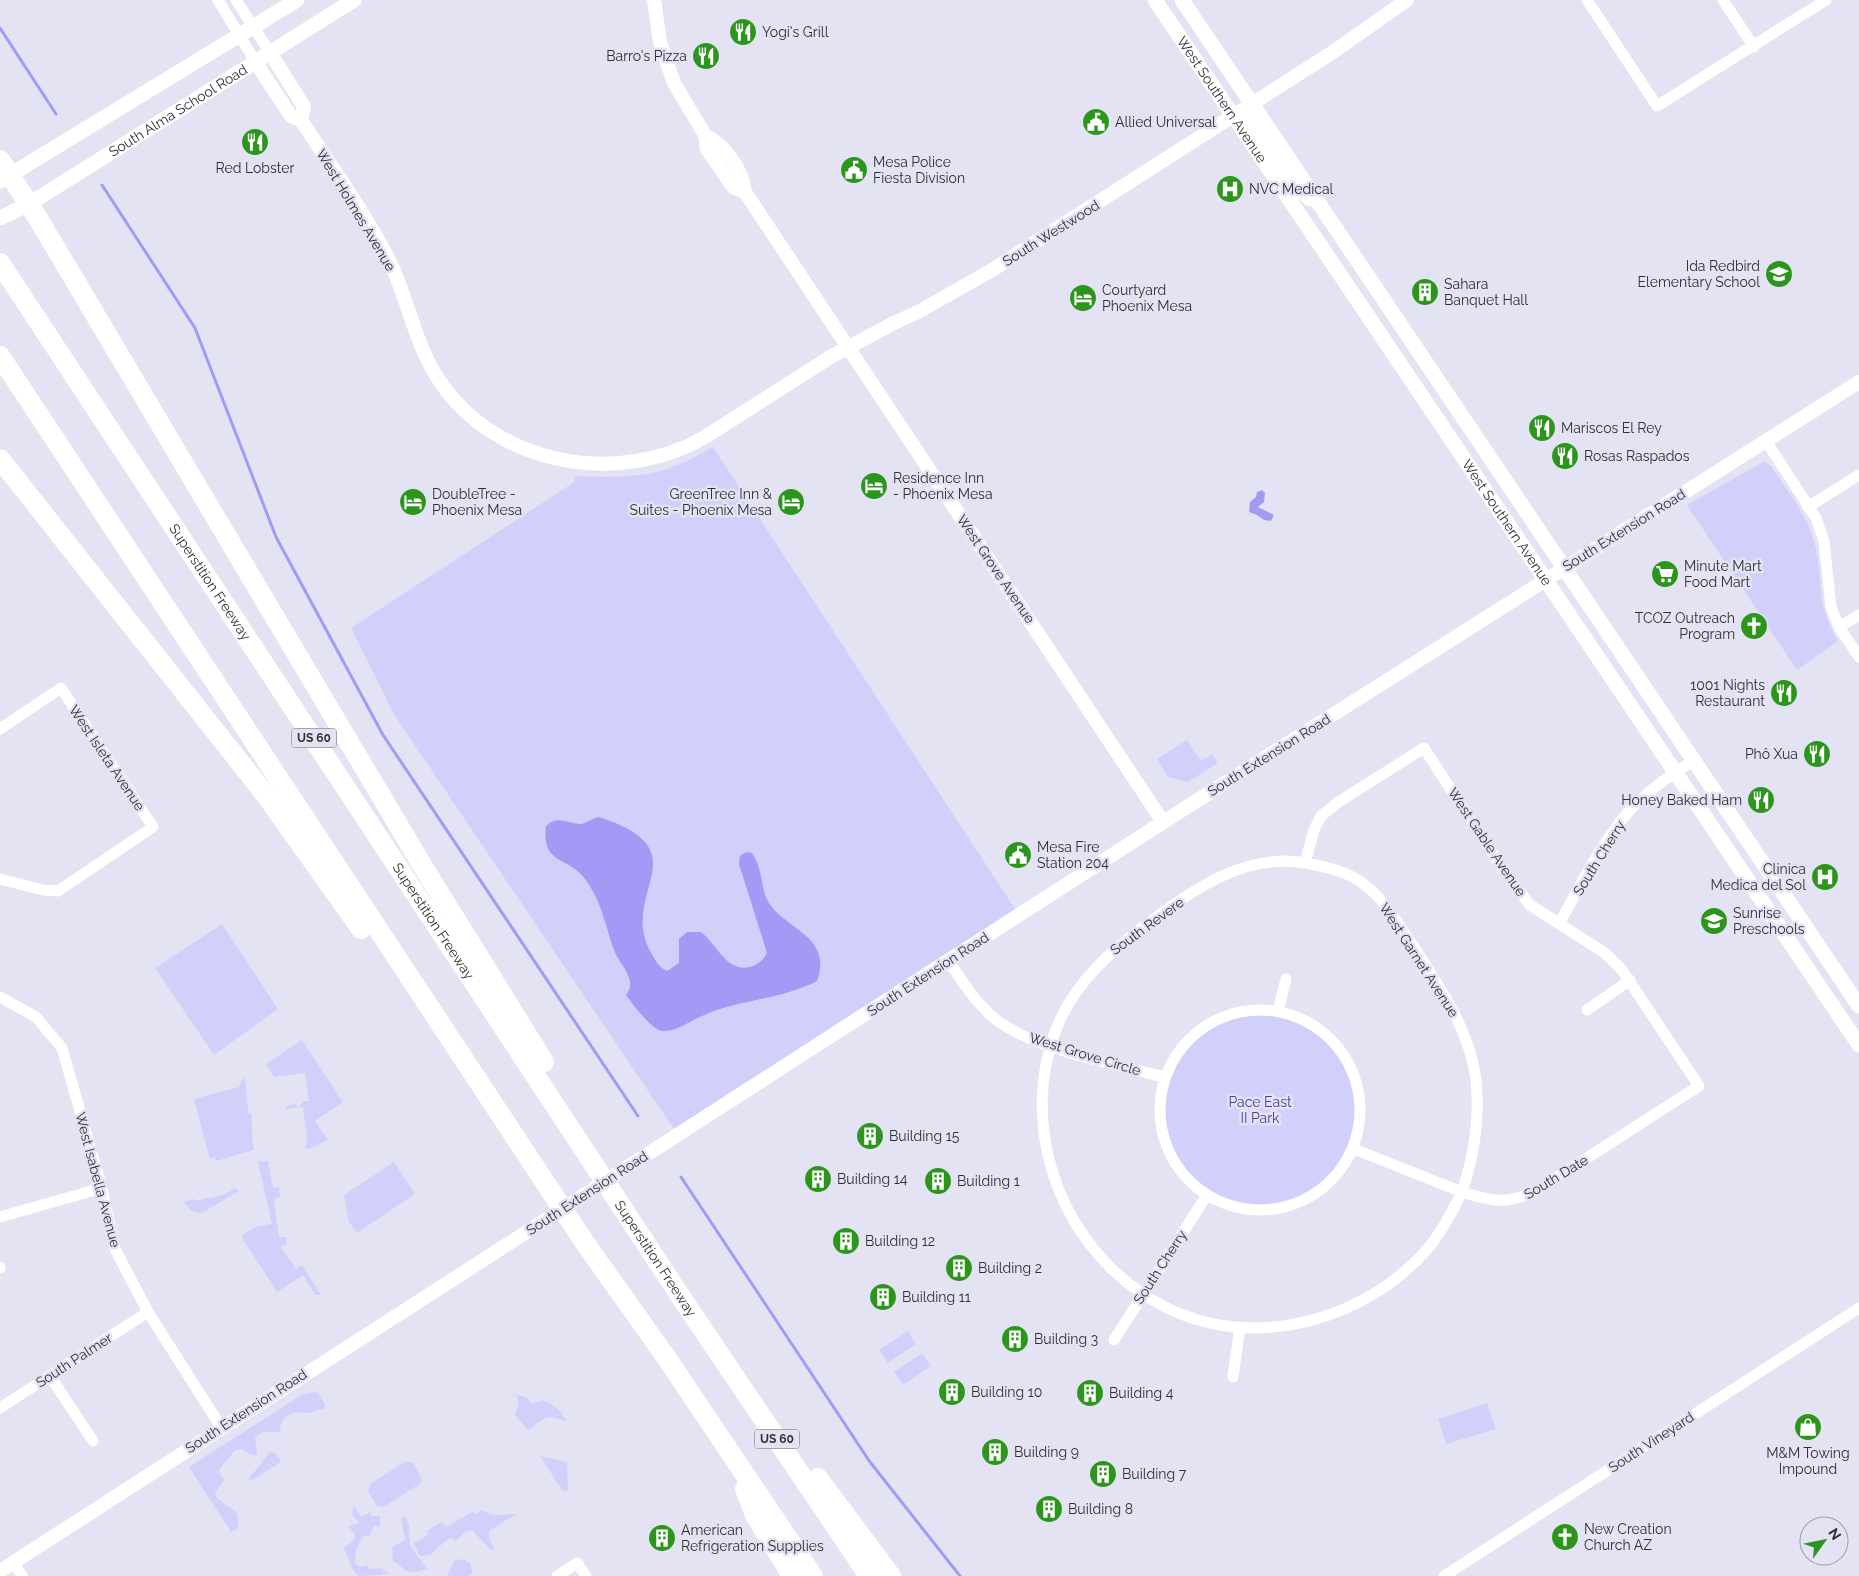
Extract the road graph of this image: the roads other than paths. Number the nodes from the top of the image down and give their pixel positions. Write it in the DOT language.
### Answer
graph roads {
  1 [pos="218,0"];
  2 [pos="236,0"];
  3 [pos="297,0"];
  4 [pos="354,0"];
  5 [pos="654,0"];
  6 [pos="1155,0"];
  7 [pos="1182,0"];
  8 [pos="1407,0"];
  9 [pos="1587,0"];
  10 [pos="1723,0"];
  11 [pos="1826,0"];
  12 [pos="1168,19"];
  13 [pos="253,27"];
  14 [pos="239,35"];
  15 [pos="1754,47"];
  16 [pos="270,54"];
  17 [pos="256,63"];
  18 [pos="1253,104"];
  19 [pos="1235,116"];
  20 [pos="301,120"];
  21 [pos="3,172"];
  22 [pos="29,204"];
  23 [pos="1324,209"];
  24 [pos="0,218"];
  25 [pos="0,263"];
  26 [pos="1374,283"];
  27 [pos="1356,297"];
  28 [pos="849,347"];
  29 [pos="0,356"];
  30 [pos="1859,382"];
  31 [pos="1434,414"];
  32 [pos="1766,441"];
  33 [pos="684,448"];
  34 [pos="0,459"];
  35 [pos="1859,475"];
  36 [pos="1502,476"];
  37 [pos="1808,507"];
  38 [pos="1564,567"];
  39 [pos="1545,579"];
  40 [pos="1859,615"];
  41 [pos="1839,627"];
  42 [pos="1859,657"];
  43 [pos="0,728"];
  44 [pos="1694,760"];
  45 [pos="1676,772"];
  46 [pos="1163,822"];
  47 [pos="1305,863"];
  48 [pos="0,878"];
  49 [pos="1559,924"];
  50 [pos="948,960"];
  51 [pos="1286,979"];
  52 [pos="1630,980"];
  53 [pos="0,997"];
  54 [pos="1859,1006"];
  55 [pos="1588,1010"];
  56 [pos="1278,1012"];
  57 [pos="1859,1045"];
  58 [pos="1050,1046"];
  59 [pos="1164,1078"];
  60 [pos="1699,1086"];
  61 [pos="1354,1149"];
  62 [pos="102,1188"];
  63 [pos="1462,1192"];
  64 [pos="1206,1195"];
  65 [pos="629,1214"];
  66 [pos="0,1217"];
  67 [pos="584,1243"];
  68 [pos="1142,1294"];
  69 [pos="685,1303"];
  70 [pos="1859,1308"];
  71 [pos="148,1312"];
  72 [pos="1240,1327"];
  73 [pos="1114,1340"];
  74 [pos="50,1376"];
  75 [pos="1233,1377"];
  76 [pos="0,1408"];
  77 [pos="221,1427"];
  78 [pos="93,1441"];
  79 [pos="733,1457"];
  80 [pos="13,1562"];
  81 [pos="0,1571"];
  82 [pos="22,1576"];
  83 [pos="557,1576"];
  84 [pos="586,1576"];
  85 [pos="792,1576"];
  86 [pos="813,1576"];
  87 [pos="869,1576"];
  88 [pos="891,1576"];
  89 [pos="1444,1576"];
  1 -- 14 [label="street, West Holmes Avenue"];
  2 -- 13 [label="street, West Holmes Avenue"];
  3 -- 13 [label="main road"];
  4 -- 16 [label="main road, South Alma School Road"];
  5 -- 28 [label="street, West Grove Avenue"];
  6 -- 12 [label="main road, West Southern Avenue"];
  7 -- 18 [label="main road, West Southern Avenue"];
  8 -- 18 [label="street, South Westwood"];
  9 -- 15 [label="street"];
  10 -- 15 [label="street"];
  11 -- 15 [label="street"];
  12 -- 18 [label="main road"];
  12 -- 19 [label="main road, West Southern Avenue"];
  13 -- 14 [label="main road"];
  13 -- 16 [label="street, West Holmes Avenue"];
  14 -- 17 [label="street, West Holmes Avenue"];
  14 -- 21 [label="main road"];
  16 -- 17 [label="main road, South Alma School Road"];
  16 -- 20 [label="street, West Holmes Avenue"];
  17 -- 20 [label="street, West Holmes Avenue"];
  17 -- 22 [label="main road, South Alma School Road"];
  18 -- 19 [label="street, South Westwood"];
  18 -- 23 [label="main road, West Southern Avenue"];
  19 -- 23 [label="main road"];
  19 -- 27 [label="main road, West Southern Avenue"];
  19 -- 28 [label="street, South Westwood"];
  20 -- 33 [label="street, West Holmes Avenue"];
  21 -- 22 [label="highway"];
  22 -- 24 [label="main road, South Alma School Road"];
  22 -- 65 [label="highway"];
  23 -- 26 [label="main road, West Southern Avenue"];
  25 -- 65 [label="highway, Superstition Freeway / US 60"];
  26 -- 27 [label="main road"];
  26 -- 36 [label="main road, West Southern Avenue"];
  27 -- 31 [label="main road, West Southern Avenue"];
  28 -- 33 [label="street, South Westwood"];
  28 -- 46 [label="street, West Grove Avenue"];
  29 -- 67 [label="highway"];
  30 -- 32 [label="street, South Extension Road"];
  31 -- 36 [label="main road"];
  31 -- 39 [label="main road, West Southern Avenue"];
  32 -- 37 [label="street"];
  32 -- 38 [label="street, South Extension Road"];
  34 -- 67 [label="highway"];
  35 -- 37 [label="street"];
  36 -- 38 [label="main road, West Southern Avenue"];
  37 -- 41 [label="street"];
  38 -- 39 [label="street, South Extension Road"];
  38 -- 44 [label="main road, West Southern Avenue"];
  39 -- 45 [label="main road, West Southern Avenue"];
  39 -- 46 [label="street, South Extension Road"];
  40 -- 41 [label="street"];
  41 -- 42 [label="street"];
  43 -- 48 [label="street, West Isleta Avenue"];
  44 -- 45 [label="street, South Cherry"];
  44 -- 54 [label="main road, West Southern Avenue"];
  45 -- 49 [label="street, South Cherry"];
  45 -- 57 [label="main road, West Southern Avenue"];
  46 -- 50 [label="street, South Extension Road"];
  47 -- 49 [label="street, West Gable Avenue"];
  47 -- 58 [label="street, South Revere"];
  47 -- 63 [label="street, West Garnet Avenue"];
  49 -- 52 [label="street, West Gable Avenue"];
  50 -- 58 [label="street, West Grove Circle"];
  50 -- 77 [label="street, South Extension Road"];
  51 -- 56 [label="street"];
  52 -- 55 [label="street"];
  52 -- 60 [label="street, West Gable Avenue"];
  53 -- 62 [label="street, West Isabella Avenue"];
  56 -- 59 [label="street"];
  56 -- 61 [label="street"];
  58 -- 59 [label="street, West Grove Circle"];
  58 -- 68 [label="street, South Revere"];
  59 -- 64 [label="street"];
  60 -- 63 [label="street, South Date"];
  61 -- 63 [label="street"];
  61 -- 64 [label="street"];
  62 -- 66 [label="street"];
  62 -- 71 [label="street, West Isabella Avenue"];
  63 -- 72 [label="street"];
  64 -- 68 [label="street, South Cherry"];
  65 -- 69 [label="highway, Superstition Freeway / US 60"];
  67 -- 79 [label="highway"];
  68 -- 72 [label="street"];
  68 -- 73 [label="street, South Cherry"];
  69 -- 87 [label="highway, Superstition Freeway / US 60"];
  69 -- 88 [label="highway"];
  70 -- 89 [label="street, South Vineyard"];
  71 -- 74 [label="street, South Palmer"];
  71 -- 77 [label="street, West Isabella Avenue"];
  72 -- 75 [label="street"];
  74 -- 76 [label="street, South Palmer"];
  74 -- 78 [label="street"];
  77 -- 80 [label="street, South Extension Road"];
  79 -- 85 [label="highway"];
  79 -- 86 [label="highway"];
  80 -- 81 [label="street, South Extension Road"];
  80 -- 82 [label="street"];
  83 -- 84 [label="street"];
}
